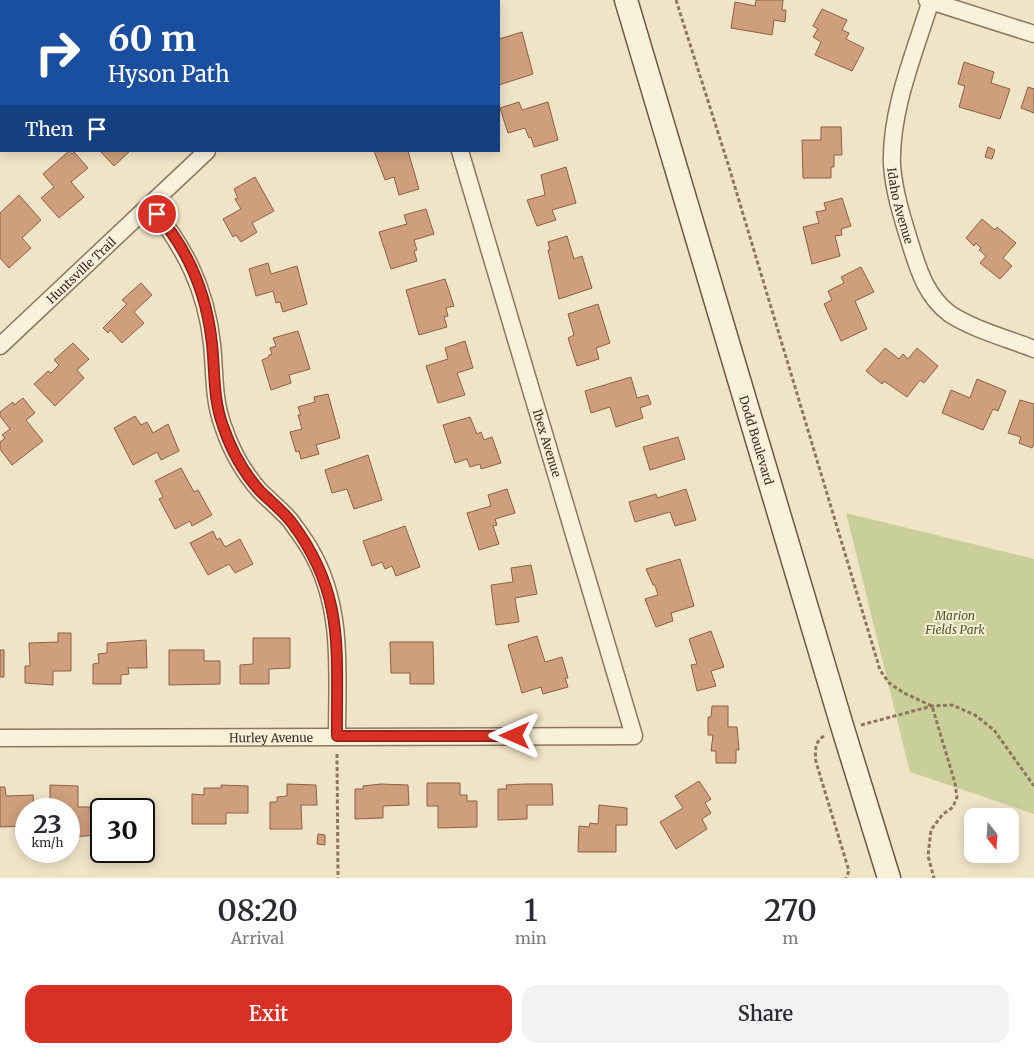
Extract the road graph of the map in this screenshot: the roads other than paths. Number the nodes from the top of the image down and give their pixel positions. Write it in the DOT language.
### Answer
graph roads {
  1 [pos="626,0"];
  2 [pos="930,0"];
  3 [pos="1034,34"];
  4 [pos="206,152"];
  5 [pos="460,152"];
  6 [pos="150,206"];
  7 [pos="0,346"];
  8 [pos="1034,348"];
  9 [pos="337,736"];
  10 [pos="634,736"];
  11 [pos="0,738"];
  12 [pos="889,878"];
  1 -- 12 [label="main road, Dodd Boulevard"];
  2 -- 3 [label="street"];
  2 -- 8 [label="street, Idaho Avenue"];
  4 -- 6 [label="street, Huntsville Trail"];
  5 -- 10 [label="street, Ibex Avenue"];
  6 -- 7 [label="street, Huntsville Trail"];
  6 -- 9 [label="street"];
  9 -- 10 [label="street, Hurley Avenue"];
  9 -- 11 [label="street, Hurley Avenue"];
}
